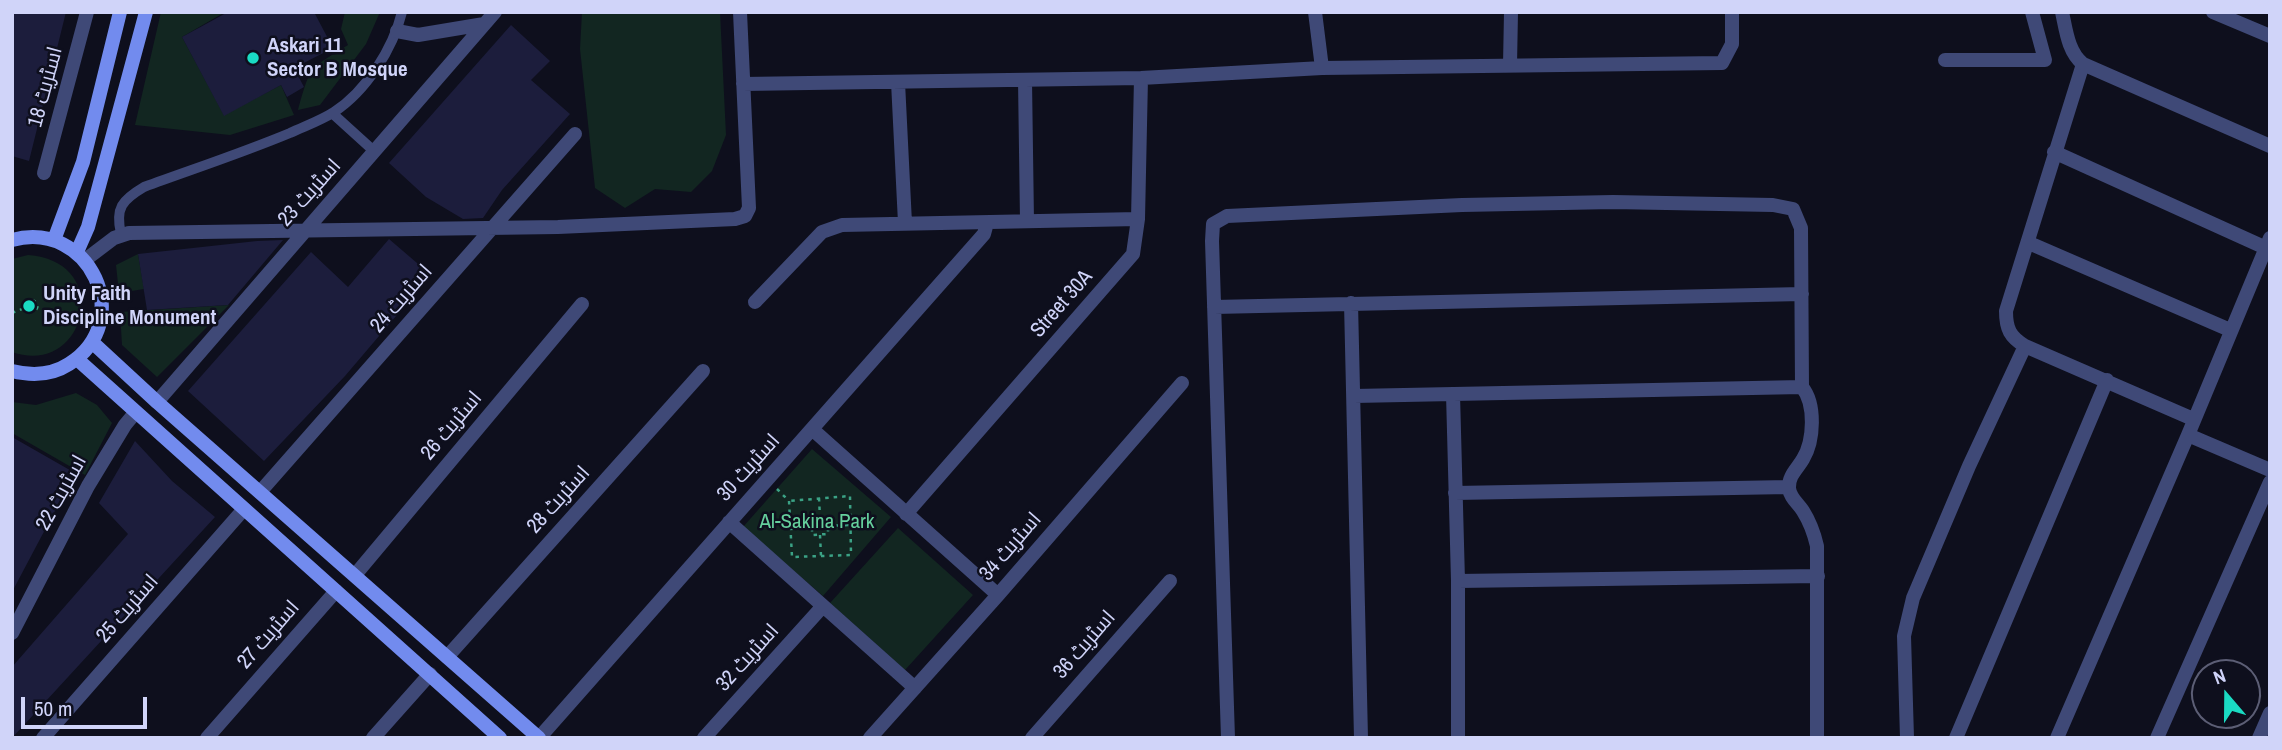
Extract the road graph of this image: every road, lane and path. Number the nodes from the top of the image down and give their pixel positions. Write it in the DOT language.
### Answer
graph roads {
  1 [pos="86,12"];
  2 [pos="120,12"];
  3 [pos="146,12"];
  4 [pos="402,12"];
  5 [pos="495,12"];
  6 [pos="740,12"];
  7 [pos="1315,12"];
  8 [pos="1511,12"];
  9 [pos="1732,12"];
  10 [pos="2032,12"];
  11 [pos="2062,12"];
  12 [pos="2213,12"];
  13 [pos="484,24"];
  14 [pos="397,31"];
  15 [pos="2270,36"];
  16 [pos="1945,60"];
  17 [pos="2083,64"];
  18 [pos="1510,65"];
  19 [pos="1322,68"];
  20 [pos="1141,78"];
  21 [pos="1025,80"];
  22 [pos="898,82"];
  23 [pos="743,84"];
  24 [pos="332,113"];
  25 [pos="575,134"];
  26 [pos="2270,146"];
  27 [pos="376,152"];
  28 [pos="2054,152"];
  29 [pos="44,173"];
  30 [pos="1138,219"];
  31 [pos="1027,221"];
  32 [pos="905,223"];
  33 [pos="986,223"];
  34 [pos="493,228"];
  35 [pos="303,232"];
  36 [pos="121,234"];
  37 [pos="12,240"];
  38 [pos="54,240"];
  39 [pos="2029,243"];
  40 [pos="2268,243"];
  41 [pos="81,256"];
  42 [pos="1802,294"];
  43 [pos="755,302"];
  44 [pos="1351,303"];
  45 [pos="582,304"];
  46 [pos="27,307"];
  47 [pos="1214,307"];
  48 [pos="12,313"];
  49 [pos="2230,330"];
  50 [pos="92,342"];
  51 [pos="2025,346"];
  52 [pos="77,359"];
  53 [pos="12,371"];
  54 [pos="703,371"];
  55 [pos="2107,380"];
  56 [pos="1182,383"];
  57 [pos="1801,387"];
  58 [pos="1453,394"];
  59 [pos="1354,396"];
  60 [pos="157,402"];
  61 [pos="135,413"];
  62 [pos="2193,419"];
  63 [pos="812,429"];
  64 [pos="2188,435"];
  65 [pos="2270,470"];
  66 [pos="2270,482"];
  67 [pos="1789,487"];
  68 [pos="260,492"];
  69 [pos="1455,493"];
  70 [pos="819,498"];
  71 [pos="244,509"];
  72 [pos="906,514"];
  73 [pos="820,518"];
  74 [pos="730,522"];
  75 [pos="850,525"];
  76 [pos="828,526"];
  77 [pos="812,527"];
  78 [pos="790,528"];
  79 [pos="820,535"];
  80 [pos="821,556"];
  81 [pos="355,575"];
  82 [pos="1818,576"];
  83 [pos="1170,581"];
  84 [pos="1458,581"];
  85 [pos="335,591"];
  86 [pos="998,595"];
  87 [pos="822,607"];
  88 [pos="12,633"];
  89 [pos="446,657"];
  90 [pos="430,674"];
  91 [pos="915,688"];
  92 [pos="2270,713"];
  93 [pos="511,714"];
  94 [pos="497,735"];
  95 [pos="43,738"];
  96 [pos="207,738"];
  97 [pos="373,738"];
  98 [pos="539,738"];
  99 [pos="704,738"];
  100 [pos="870,738"];
  101 [pos="1032,738"];
  102 [pos="1227,738"];
  103 [pos="1361,738"];
  104 [pos="1458,738"];
  105 [pos="1817,738"];
  106 [pos="1908,738"];
  107 [pos="1956,738"];
  108 [pos="2057,738"];
  109 [pos="2157,738"];
  110 [pos="2259,738"];
  1 -- 29 [label="street, اسٹریٹ 18"];
  2 -- 38 [label="street"];
  3 -- 41 [label="street"];
  4 -- 14 [label="lane"];
  5 -- 13 [label="street, اسٹریٹ 23"];
  6 -- 23 [label="street"];
  7 -- 19 [label="street"];
  8 -- 18 [label="street"];
  9 -- 18 [label="street"];
  10 -- 16 [label="street"];
  11 -- 17 [label="street"];
  12 -- 15 [label="street"];
  13 -- 14 [label="street"];
  13 -- 27 [label="street, اسٹریٹ 23"];
  14 -- 24 [label="lane"];
  17 -- 26 [label="street"];
  17 -- 28 [label="street"];
  18 -- 19 [label="street"];
  19 -- 20 [label="street"];
  20 -- 21 [label="street"];
  20 -- 30 [label="street, Street 30A"];
  21 -- 22 [label="street"];
  21 -- 31 [label="street"];
  22 -- 23 [label="street"];
  22 -- 32 [label="street"];
  23 -- 34 [label="street"];
  24 -- 27 [label="lane"];
  24 -- 36 [label="lane"];
  25 -- 34 [label="street, اسٹریٹ 24"];
  27 -- 35 [label="street, اسٹریٹ 23"];
  28 -- 39 [label="street"];
  28 -- 40 [label="street"];
  30 -- 31 [label="street"];
  30 -- 72 [label="street, Street 30A"];
  31 -- 33 [label="street"];
  32 -- 33 [label="street"];
  32 -- 43 [label="street"];
  33 -- 63 [label="street, اسٹریٹ 30"];
  34 -- 35 [label="street"];
  34 -- 68 [label="street, اسٹریٹ 24"];
  35 -- 36 [label="street"];
  35 -- 60 [label="street, اسٹریٹ 23"];
  36 -- 41 [label="street"];
  37 -- 38 [label="street"];
  38 -- 41 [label="street"];
  39 -- 49 [label="street"];
  39 -- 51 [label="street"];
  40 -- 49 [label="street"];
  41 -- 50 [label="street"];
  42 -- 44 [label="street"];
  42 -- 47 [label="street"];
  42 -- 57 [label="street"];
  44 -- 47 [label="street"];
  44 -- 59 [label="street"];
  45 -- 81 [label="street, اسٹریٹ 26"];
  46 -- 48 [label="path"];
  47 -- 102 [label="street"];
  49 -- 62 [label="street"];
  50 -- 52 [label="street"];
  50 -- 60 [label="street"];
  51 -- 55 [label="street"];
  51 -- 106 [label="street"];
  52 -- 53 [label="street"];
  52 -- 61 [label="street"];
  54 -- 89 [label="street, اسٹریٹ 28"];
  55 -- 62 [label="street"];
  55 -- 107 [label="street"];
  56 -- 86 [label="street, اسٹریٹ 34"];
  57 -- 58 [label="street"];
  57 -- 67 [label="street"];
  58 -- 59 [label="street"];
  58 -- 69 [label="street"];
  59 -- 103 [label="street"];
  60 -- 68 [label="street"];
  61 -- 71 [label="street"];
  61 -- 88 [label="street, اسٹریٹ 22"];
  62 -- 64 [label="street"];
  63 -- 72 [label="street"];
  63 -- 74 [label="street, اسٹریٹ 30"];
  64 -- 65 [label="street"];
  64 -- 108 [label="street"];
  66 -- 109 [label="street"];
  67 -- 69 [label="street"];
  67 -- 82 [label="street"];
  68 -- 81 [label="street"];
  69 -- 84 [label="street"];
  70 -- 73 [label="path"];
  70 -- 75 [label="path"];
  70 -- 78 [label="path"];
  71 -- 85 [label="street"];
  71 -- 95 [label="street, اسٹریٹ 25"];
  72 -- 86 [label="street"];
  73 -- 76 [label="path"];
  73 -- 77 [label="path"];
  74 -- 87 [label="street"];
  74 -- 98 [label="street, اسٹریٹ 30"];
  75 -- 76 [label="path"];
  75 -- 80 [label="path"];
  76 -- 79 [label="path"];
  77 -- 78 [label="path"];
  77 -- 79 [label="path"];
  78 -- 80 [label="path"];
  79 -- 80 [label="path"];
  81 -- 89 [label="street"];
  82 -- 84 [label="street"];
  82 -- 105 [label="street"];
  83 -- 101 [label="street, اسٹریٹ 36"];
  84 -- 104 [label="street"];
  85 -- 90 [label="street"];
  85 -- 96 [label="street, اسٹریٹ 27"];
  86 -- 91 [label="street, اسٹریٹ 34"];
  87 -- 91 [label="street"];
  87 -- 99 [label="street, اسٹریٹ 32"];
  89 -- 93 [label="street"];
  90 -- 94 [label="street"];
  90 -- 97 [label="street"];
  91 -- 100 [label="street, اسٹریٹ 34"];
  92 -- 110 [label="street"];
  93 -- 94 [label="street"];
  93 -- 98 [label="street"];
}
